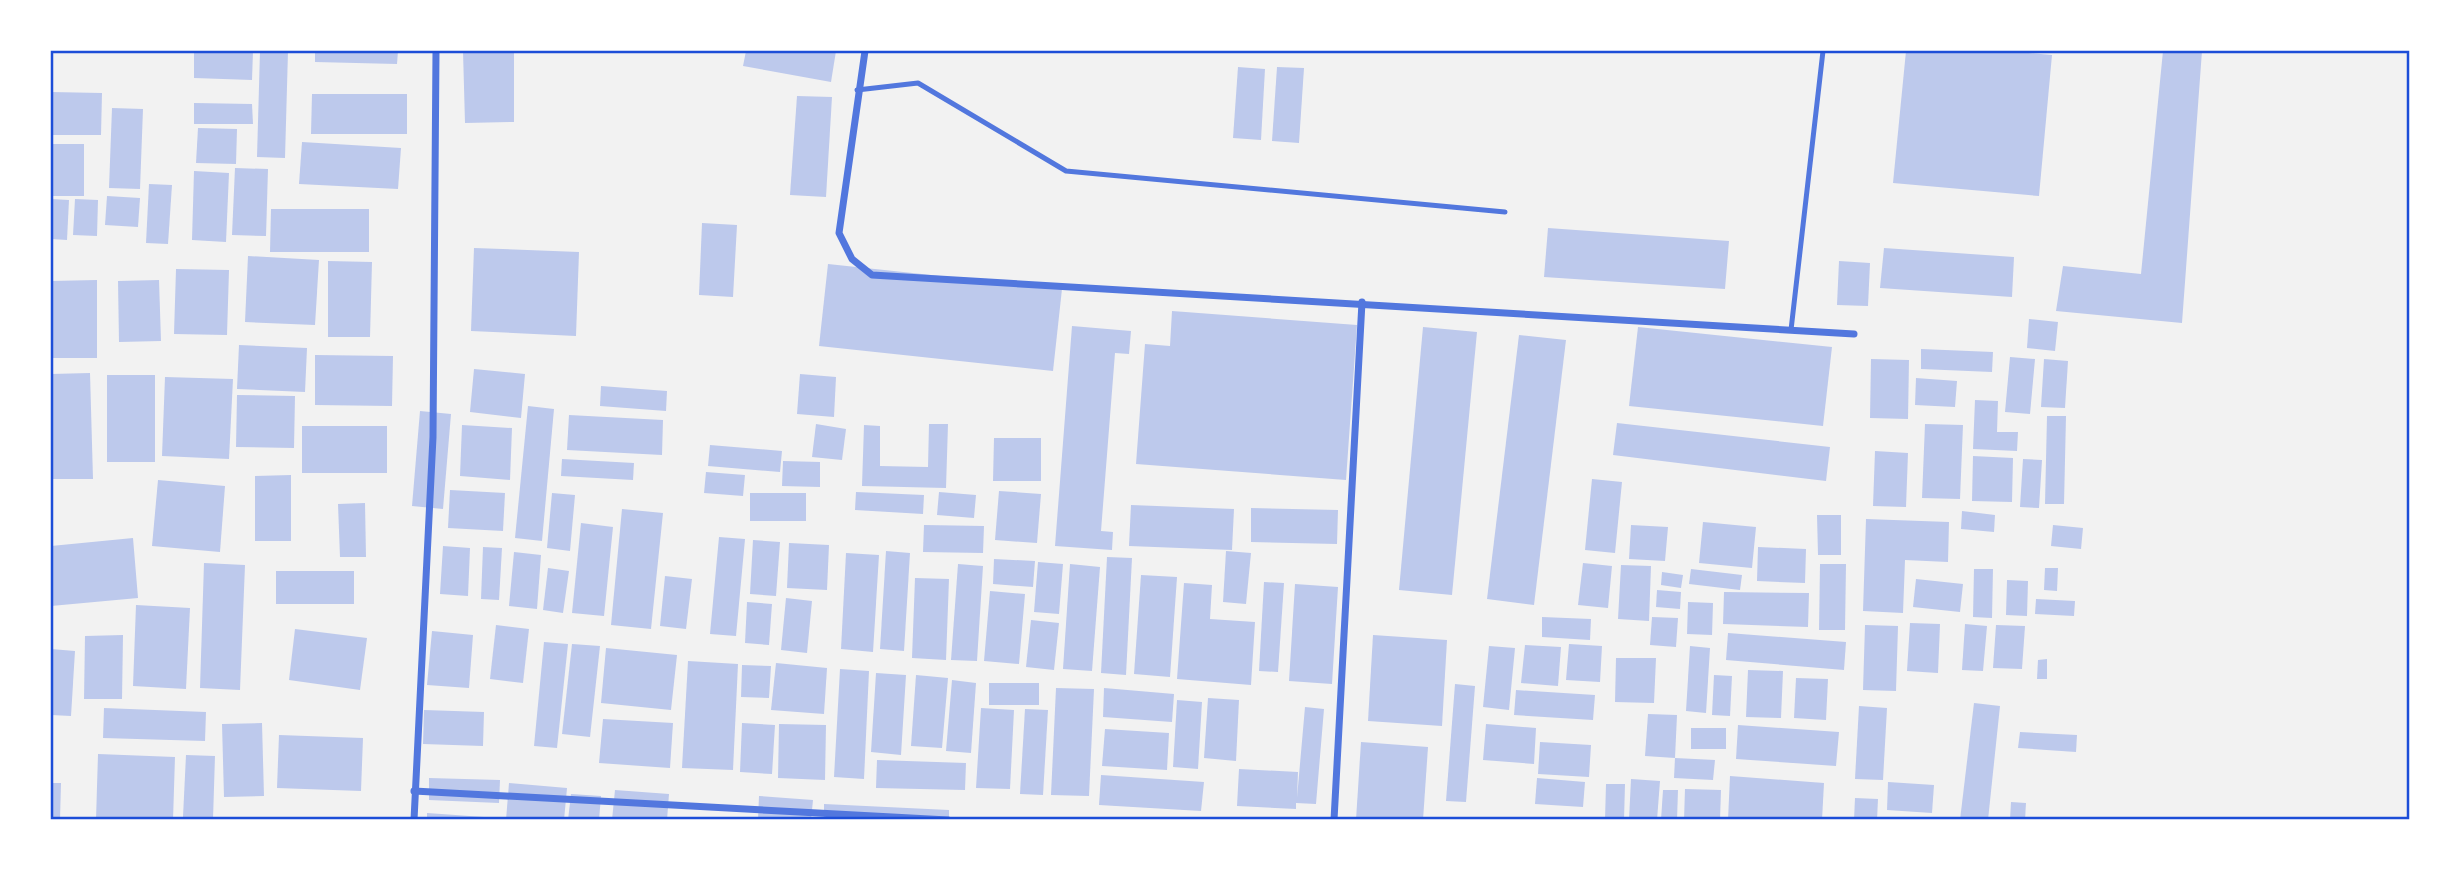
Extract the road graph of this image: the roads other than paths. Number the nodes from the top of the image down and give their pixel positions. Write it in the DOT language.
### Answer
graph roads {
  1 [pos="436,51"];
  2 [pos="865,51"];
  3 [pos="1823,51"];
  4 [pos="857,90"];
  5 [pos="1505,212"];
  6 [pos="1362,302"];
  7 [pos="1791,330"];
  8 [pos="1854,334"];
  9 [pos="414,791"];
  10 [pos="414,820"];
  11 [pos="948,820"];
  12 [pos="1334,820"];
  1 -- 9 [label="street"];
  2 -- 4 [label="street"];
  3 -- 7 [label="lane"];
  4 -- 5 [label="lane"];
  4 -- 6 [label="street"];
  6 -- 7 [label="street"];
  6 -- 12 [label="street"];
  7 -- 8 [label="street"];
  9 -- 10 [label="street"];
  9 -- 11 [label="street"];
}
